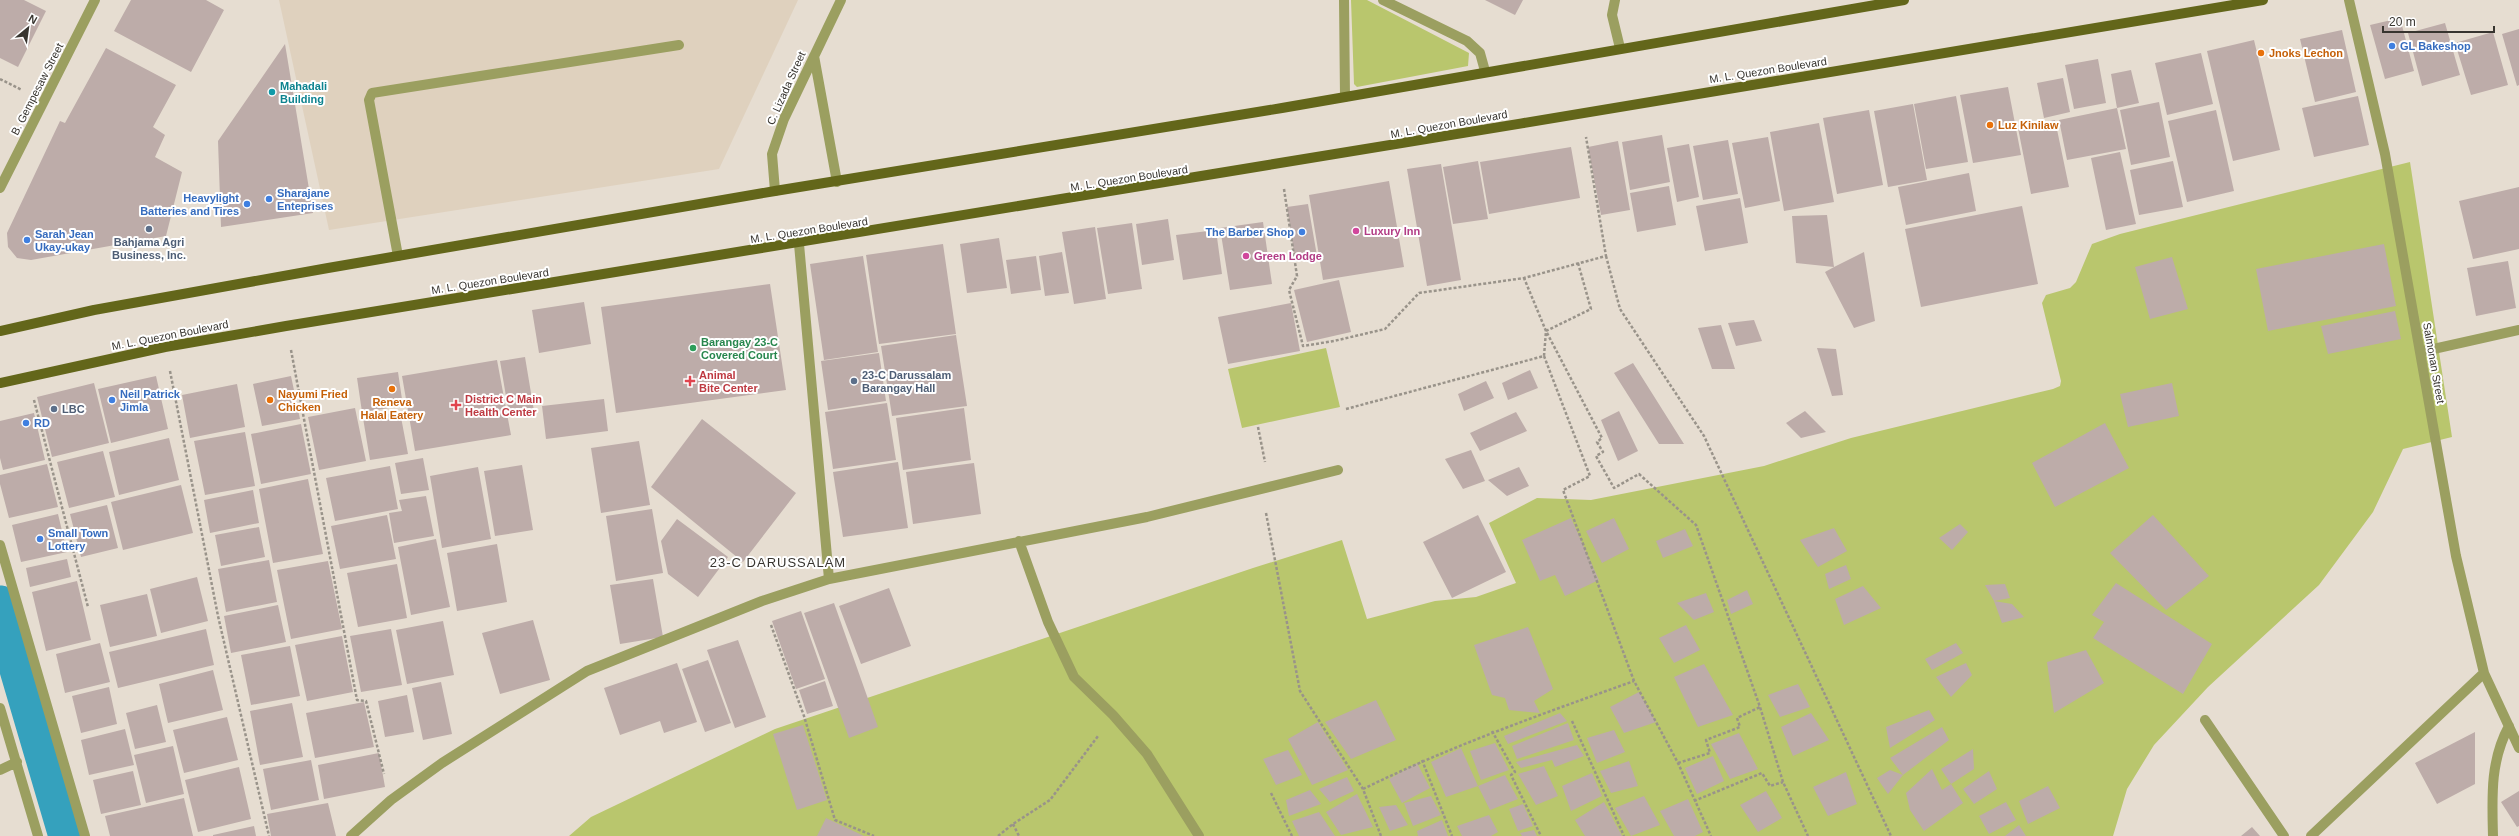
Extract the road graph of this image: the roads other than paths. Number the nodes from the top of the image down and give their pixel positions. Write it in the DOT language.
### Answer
graph roads {
  1 [pos="95,0"];
  2 [pos="841,0"];
  3 [pos="1344,0"];
  4 [pos="1383,0"];
  5 [pos="1615,0"];
  6 [pos="1904,0"];
  7 [pos="2263,0"];
  8 [pos="2349,0"];
  9 [pos="679,45"];
  10 [pos="1620,48"];
  11 [pos="814,56"];
  12 [pos="1485,71"];
  13 [pos="1345,97"];
  14 [pos="837,182"];
  15 [pos="0,188"];
  16 [pos="775,191"];
  17 [pos="799,244"];
  18 [pos="398,256"];
  19 [pos="2519,330"];
  20 [pos="0,331"];
  21 [pos="2420,352"];
  22 [pos="0,383"];
  23 [pos="1338,470"];
  24 [pos="1019,540"];
  25 [pos="0,545"];
  26 [pos="829,579"];
  27 [pos="2484,673"];
  28 [pos="0,708"];
  29 [pos="2205,720"];
  30 [pos="2509,726"];
  31 [pos="2519,748"];
  32 [pos="17,762"];
  33 [pos="0,770"];
  34 [pos="38,836"];
  35 [pos="85,836"];
  36 [pos="351,836"];
  37 [pos="1199,836"];
  38 [pos="2284,836"];
  39 [pos="2311,836"];
  40 [pos="2493,836"];
  1 -- 15 [label="street, B. Gempesaw Street"];
  2 -- 11 [label="street, C. Lizada Street"];
  3 -- 13 [label="street"];
  4 -- 12 [label="street"];
  5 -- 10 [label="street"];
  6 -- 10 [label="main road"];
  7 -- 17 [label="main road, M. L. Quezon Boulevard"];
  8 -- 21 [label="street, Salmonan Street"];
  9 -- 18 [label="street"];
  10 -- 12 [label="main road"];
  11 -- 14 [label="street"];
  11 -- 16 [label="street, C. Lizada Street"];
  12 -- 13 [label="main road"];
  13 -- 14 [label="main road"];
  14 -- 16 [label="main road"];
  16 -- 18 [label="main road"];
  17 -- 22 [label="main road, M. L. Quezon Boulevard"];
  17 -- 26 [label="street"];
  18 -- 20 [label="main road"];
  19 -- 21 [label="street"];
  21 -- 27 [label="street, Salmonan Street"];
  23 -- 24 [label="street"];
  24 -- 26 [label="street"];
  24 -- 37 [label="street"];
  25 -- 35 [label="street"];
  26 -- 36 [label="street"];
  27 -- 30 [label="street, Salmonan Street"];
  27 -- 39 [label="street"];
  28 -- 32 [label="street"];
  29 -- 38 [label="street"];
  30 -- 31 [label="street, Salmonan Street"];
  30 -- 40 [label="street"];
  32 -- 33 [label="street"];
  32 -- 34 [label="street"];
}
